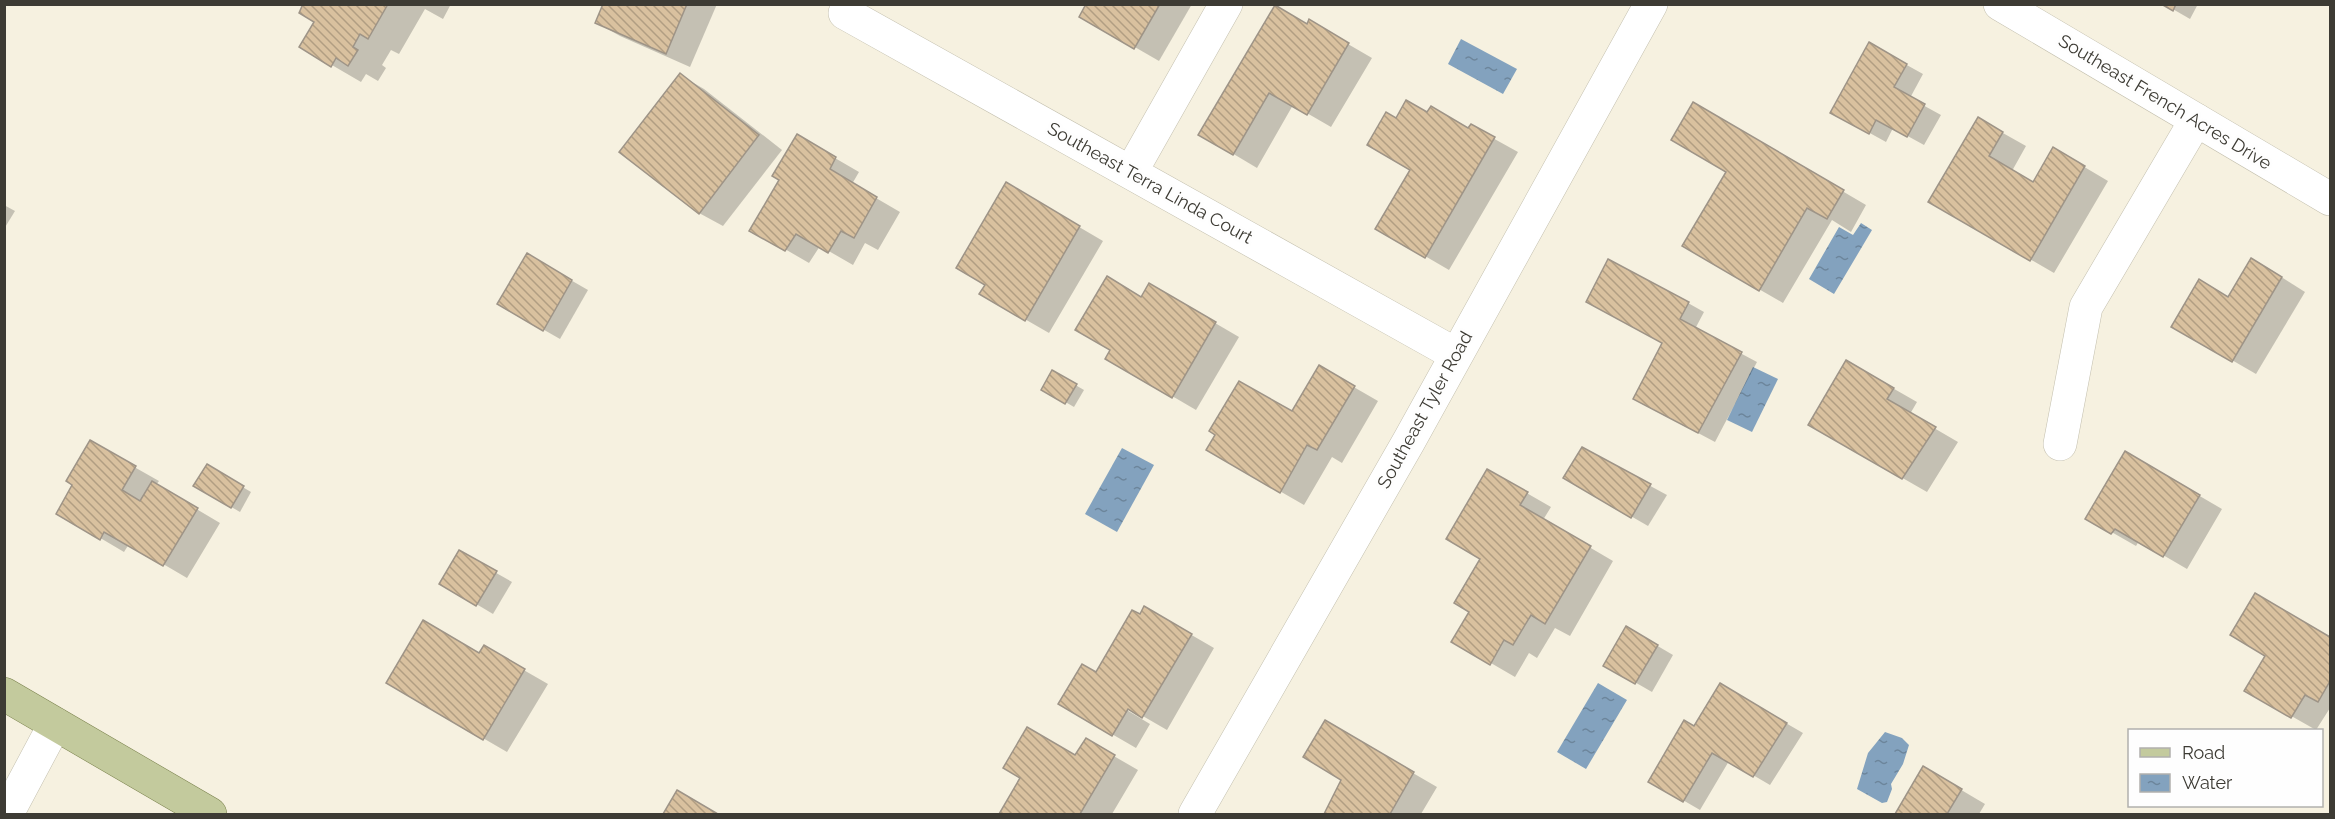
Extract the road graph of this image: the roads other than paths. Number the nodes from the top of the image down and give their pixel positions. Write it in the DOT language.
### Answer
graph roads {
  1 [pos="1226,4"];
  2 [pos="1651,4"];
  3 [pos="2000,4"];
  4 [pos="848,9"];
  5 [pos="2196,120"];
  6 [pos="1131,172"];
  7 [pos="2331,199"];
  8 [pos="1455,354"];
  9 [pos="2060,444"];
  10 [pos="4,694"];
  11 [pos="55,724"];
  12 [pos="7,814"];
  13 [pos="210,814"];
  14 [pos="1195,814"];
  1 -- 6 [label="street"];
  2 -- 8 [label="street, Southeast Tyler Road"];
  3 -- 5 [label="street, Southeast French Acres Drive"];
  4 -- 6 [label="street, Southeast Terra Linda Court"];
  5 -- 7 [label="street, Southeast French Acres Drive"];
  5 -- 9 [label="street"];
  6 -- 8 [label="street, Southeast Terra Linda Court"];
  8 -- 14 [label="street, Southeast Tyler Road"];
  10 -- 11 [label="main road"];
  11 -- 12 [label="street"];
  11 -- 13 [label="main road"];
}
